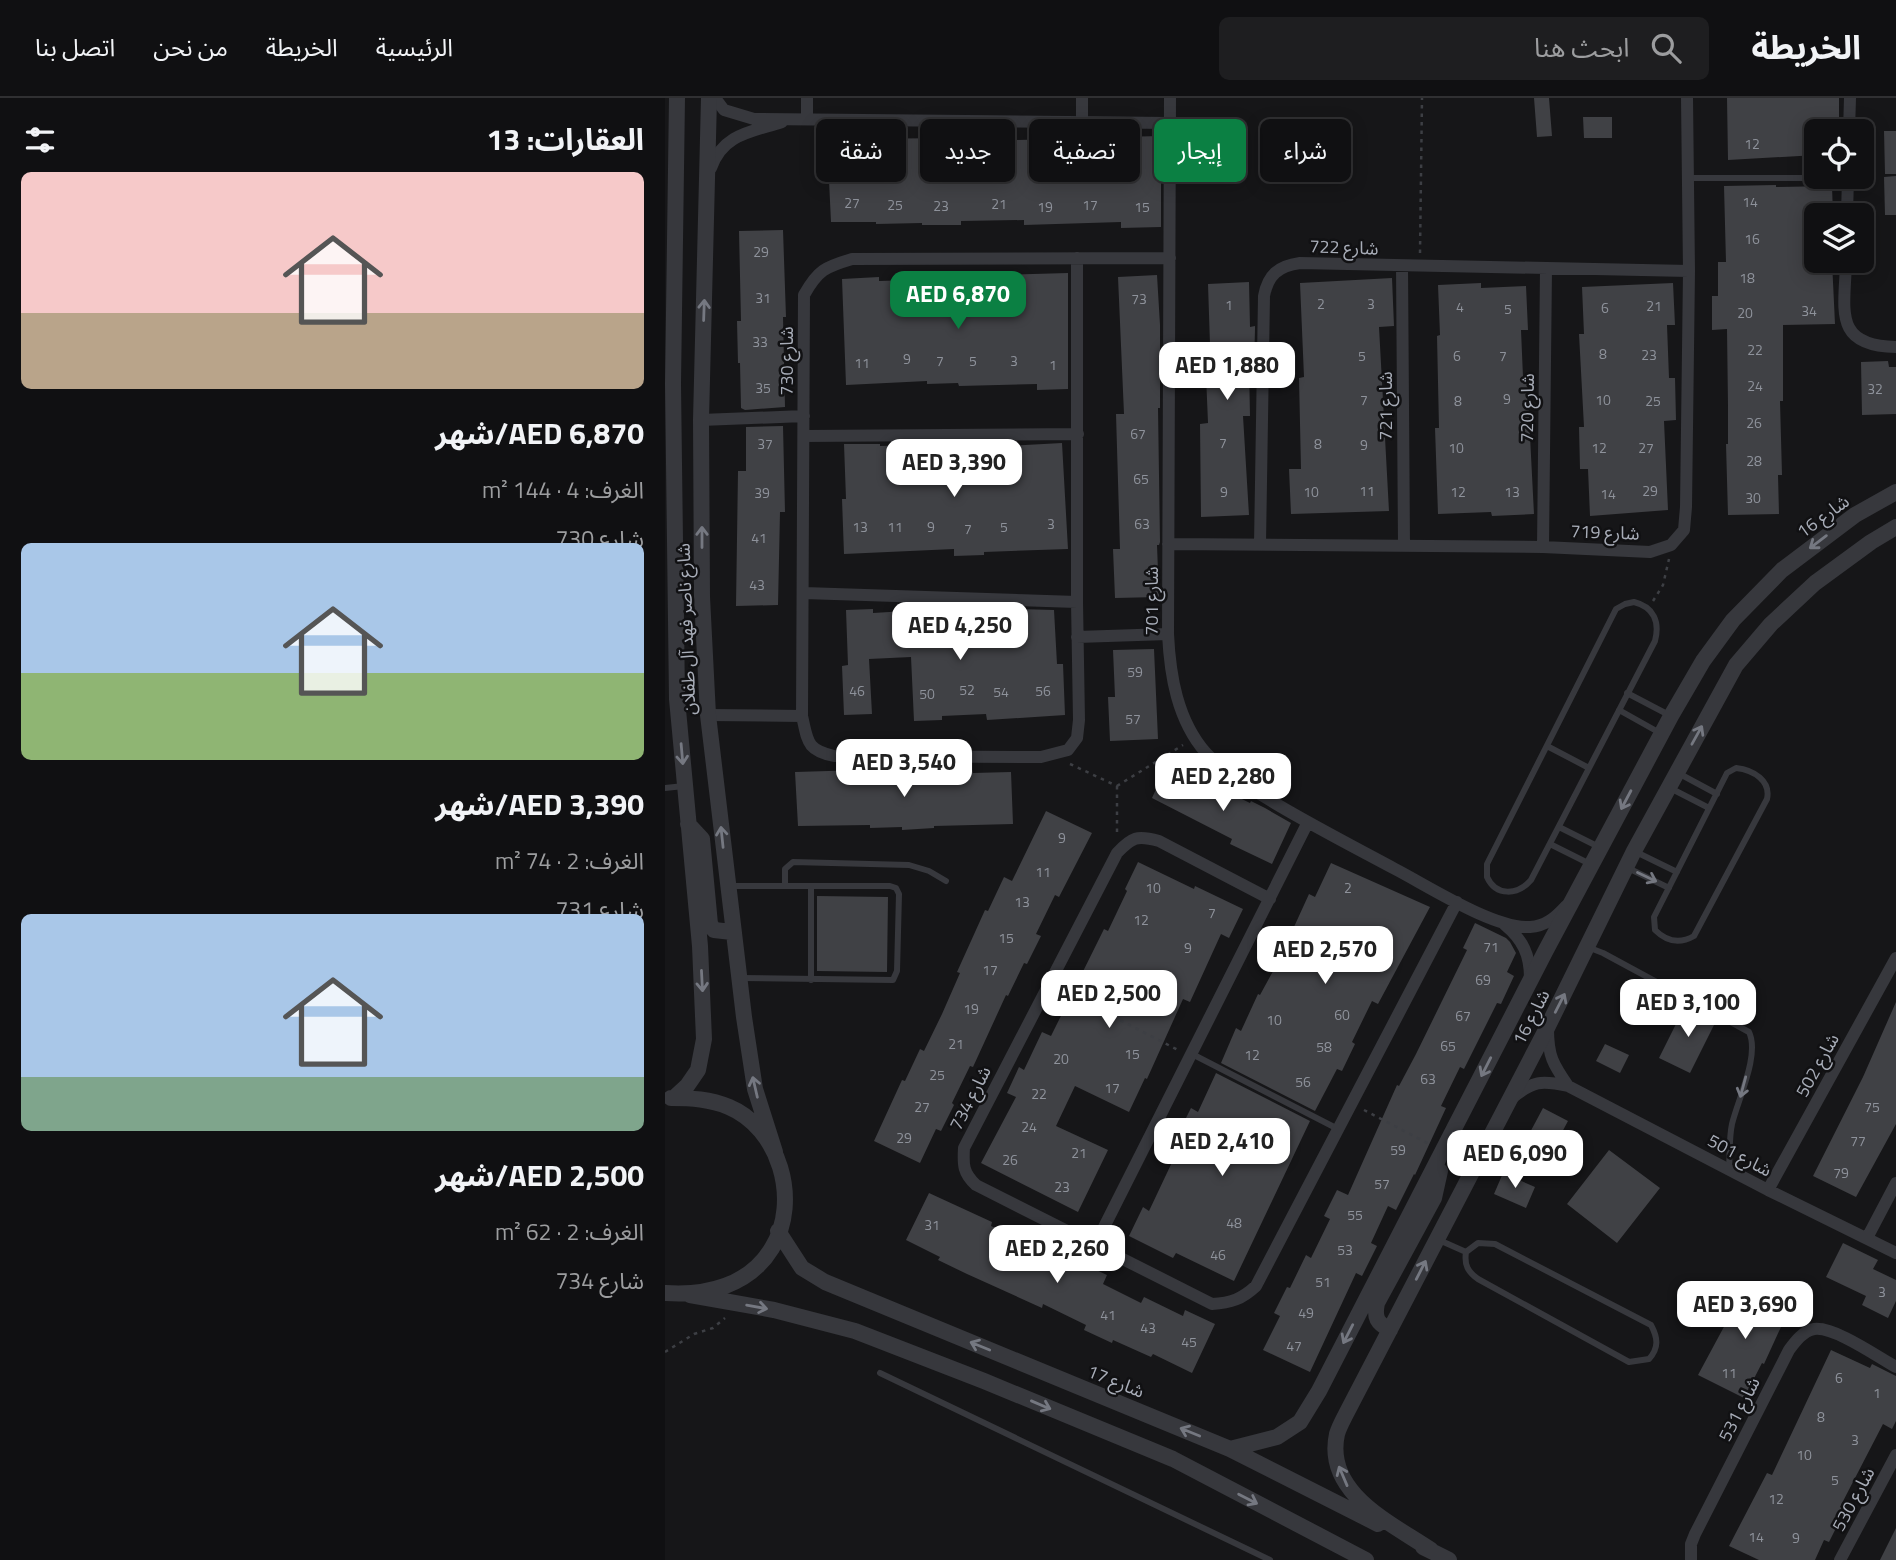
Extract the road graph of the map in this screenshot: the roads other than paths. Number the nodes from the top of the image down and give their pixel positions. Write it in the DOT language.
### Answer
graph roads {
  1 [pos="677,98"];
  2 [pos="709,98"];
  3 [pos="715,98"];
  4 [pos="807,98"];
  5 [pos="1082,98"];
  6 [pos="1170,98"];
  7 [pos="1688,98"];
  8 [pos="1850,98"];
  9 [pos="802,118"];
  10 [pos="1081,119"];
  11 [pos="1170,119"];
  12 [pos="1849,119"];
  13 [pos="1029,122"];
  14 [pos="709,176"];
  15 [pos="1804,177"];
  16 [pos="1688,178"];
  17 [pos="1170,182"];
  18 [pos="1077,258"];
  19 [pos="1170,258"];
  20 [pos="1402,266"];
  21 [pos="1546,269"];
  22 [pos="1689,271"];
  23 [pos="1846,273"];
  24 [pos="670,320"];
  25 [pos="1896,347"];
  26 [pos="669,378"];
  27 [pos="804,416"];
  28 [pos="701,420"];
  29 [pos="1078,434"];
  30 [pos="804,436"];
  31 [pos="1896,492"];
  32 [pos="1896,527"];
  33 [pos="1168,544"];
  34 [pos="1260,544"];
  35 [pos="1404,545"];
  36 [pos="1543,547"];
  37 [pos="804,593"];
  38 [pos="1077,602"];
  39 [pos="1168,634"];
  40 [pos="1077,637"];
  41 [pos="1627,693"];
  42 [pos="1619,710"];
  43 [pos="672,714"];
  44 [pos="708,715"];
  45 [pos="802,716"];
  46 [pos="1671,716"];
  47 [pos="1661,734"];
  48 [pos="1547,746"];
  49 [pos="1589,768"];
  50 [pos="1676,772"];
  51 [pos="685,786"];
  52 [pos="1668,787"];
  53 [pos="665,788"];
  54 [pos="1717,794"];
  55 [pos="1709,808"];
  56 [pos="1308,822"];
  57 [pos="688,824"];
  58 [pos="1559,827"];
  59 [pos="1550,844"];
  60 [pos="1601,848"];
  61 [pos="1634,851"];
  62 [pos="1592,865"];
  63 [pos="1626,867"];
  64 [pos="1677,872"];
  65 [pos="946,881"];
  66 [pos="727,886"];
  67 [pos="785,886"];
  68 [pos="811,886"];
  69 [pos="1669,888"];
  70 [pos="1575,895"];
  71 [pos="1270,899"];
  72 [pos="1457,902"];
  73 [pos="1502,922"];
  74 [pos="732,932"];
  75 [pos="1588,947"];
  76 [pos="1896,958"];
  77 [pos="739,978"];
  78 [pos="811,979"];
  79 [pos="1529,983"];
  80 [pos="1548,1026"];
  81 [pos="1191,1055"];
  82 [pos="1568,1086"];
  83 [pos="669,1098"];
  84 [pos="1510,1100"];
  85 [pos="1338,1129"];
  86 [pos="1444,1150"];
  87 [pos="775,1152"];
  88 [pos="1729,1168"];
  89 [pos="1896,1183"];
  90 [pos="1768,1190"];
  91 [pos="778,1231"];
  92 [pos="1867,1238"];
  93 [pos="1437,1239"];
  94 [pos="1095,1245"];
  95 [pos="1466,1252"];
  96 [pos="1896,1253"];
  97 [pos="674,1295"];
  98 [pos="1390,1330"];
  99 [pos="1896,1367"];
  100 [pos="880,1373"];
  101 [pos="1230,1449"];
  102 [pos="1896,1455"];
  103 [pos="1431,1550"];
  104 [pos="1269,1560"];
  105 [pos="1366,1560"];
  106 [pos="1449,1560"];
  107 [pos="1691,1560"];
  108 [pos="1840,1560"];
  1 -- 24 [label="street, شارع ناصر فهد آل طفلان"];
  2 -- 14 [label="street, شارع ناصر فهد آل طفلان"];
  3 -- 9 [label="street"];
  4 -- 9 [label="street"];
  5 -- 10 [label="street"];
  6 -- 11 [label="street, شارع 701"];
  7 -- 16 [label="street"];
  8 -- 12 [label="street"];
  9 -- 13 [label="street"];
  9 -- 14 [label="street"];
  28 -- 14 [label="street, شارع ناصر فهد آل طفلان, one-way"];
  15 -- 16 [label="lane"];
  16 -- 22 [label="street"];
  17 -- 19 [label="street, شارع 701"];
  18 -- 19 [label="street, شارع 730"];
  18 -- 27 [label="street, شارع 730"];
  18 -- 29 [label="street"];
  19 -- 33 [label="street, شارع 701"];
  20 -- 21 [label="street, شارع 722"];
  20 -- 34 [label="street, شارع 722"];
  20 -- 35 [label="street, شارع 721"];
  21 -- 22 [label="street, شارع 722"];
  21 -- 36 [label="street, شارع 720"];
  22 -- 36 [label="street, شارع 719"];
  23 -- 25 [label="street"];
  24 -- 26 [label="street, شارع ناصر فهد آل طفلان"];
  26 -- 43 [label="street, شارع ناصر فهد آل طفلان"];
  27 -- 28 [label="street"];
  27 -- 30 [label="street, شارع 730"];
  44 -- 28 [label="street, شارع ناصر فهد آل طفلان, one-way"];
  29 -- 30 [label="street"];
  29 -- 38 [label="street"];
  30 -- 37 [label="street, شارع 730"];
  31 -- 46 [label="street, شارع 16, one-way"];
  50 -- 32 [label="street, شارع 16, one-way"];
  33 -- 34 [label="street, شارع 719"];
  33 -- 39 [label="street, شارع 701"];
  34 -- 35 [label="street, شارع 719"];
  35 -- 36 [label="street, شارع 719"];
  37 -- 38 [label="street"];
  37 -- 45 [label="street, شارع 730"];
  38 -- 40 [label="street"];
  39 -- 40 [label="street"];
  39 -- 56 [label="street, شارع 701"];
  40 -- 45 [label="street, شارع 730"];
  41 -- 42 [label="lane"];
  41 -- 46 [label="lane"];
  41 -- 48 [label="lane"];
  42 -- 47 [label="lane"];
  42 -- 49 [label="lane"];
  43 -- 51 [label="street, شارع ناصر فهد آل طفلان, one-way"];
  44 -- 45 [label="street"];
  66 -- 44 [label="street, شارع ناصر فهد آل طفلان, one-way"];
  46 -- 47 [label="street, شارع 16"];
  47 -- 60 [label="street, شارع 16, one-way"];
  48 -- 49 [label="lane"];
  48 -- 59 [label="lane"];
  49 -- 58 [label="lane"];
  50 -- 52 [label="street, شارع 16"];
  50 -- 54 [label="lane"];
  51 -- 53 [label="lane"];
  51 -- 57 [label="street, شارع ناصر فهد آل طفلان"];
  52 -- 55 [label="lane"];
  52 -- 61 [label="street, شارع 16"];
  54 -- 55 [label="lane"];
  54 -- 69 [label="lane"];
  55 -- 64 [label="lane"];
  56 -- 71 [label="street"];
  56 -- 72 [label="street, شارع 701"];
  57 -- 74 [label="street"];
  57 -- 83 [label="street, شارع ناصر فهد آل طفلان, one-way"];
  58 -- 59 [label="lane"];
  58 -- 60 [label="lane"];
  59 -- 62 [label="lane"];
  60 -- 62 [label="street, شارع 16"];
  61 -- 63 [label="street, شارع 16"];
  61 -- 64 [label="lane"];
  62 -- 70 [label="street, شارع 16"];
  63 -- 69 [label="lane, one-way"];
  63 -- 75 [label="street, شارع 16"];
  64 -- 69 [label="lane"];
  65 -- 67 [label="lane"];
  66 -- 67 [label="lane"];
  66 -- 74 [label="street, شارع ناصر فهد آل طفلان"];
  67 -- 68 [label="lane"];
  68 -- 78 [label="lane"];
  68 -- 78 [label="lane"];
  70 -- 73 [label="street, شارع 701"];
  70 -- 79 [label="street, شارع 16"];
  71 -- 81 [label="street"];
  71 -- 94 [label="street, شارع 734"];
  72 -- 73 [label="street, شارع 701"];
  72 -- 85 [label="street, شارع 734"];
  73 -- 79 [label="street, شارع 701"];
  74 -- 77 [label="street, شارع ناصر فهد آل طفلان"];
  80 -- 75 [label="street, شارع 16, one-way"];
  75 -- 88 [label="lane, one-way"];
  76 -- 90 [label="street, شارع 502"];
  77 -- 78 [label="lane"];
  87 -- 77 [label="street, شارع ناصر فهد آل طفلان, one-way"];
  79 -- 86 [label="street, شارع 16, one-way"];
  80 -- 82 [label="street"];
  80 -- 84 [label="street, شارع 16"];
  81 -- 85 [label="lane"];
  81 -- 94 [label="street"];
  82 -- 84 [label="street, شارع 501"];
  82 -- 88 [label="street, شارع 501"];
  83 -- 87 [label="street"];
  84 -- 93 [label="street, شارع 16"];
  85 -- 94 [label="street, شارع 734"];
  86 -- 98 [label="street"];
  86 -- 101 [label="street, شارع 16, one-way"];
  87 -- 91 [label="street, شارع ناصر فهد آل طفلان"];
  88 -- 90 [label="street, شارع 501"];
  89 -- 92 [label="street"];
  90 -- 92 [label="street, شارع 501"];
  91 -- 97 [label="street"];
  101 -- 91 [label="street, شارع 17, one-way"];
  92 -- 96 [label="street, شارع 501"];
  93 -- 95 [label="lane"];
  98 -- 93 [label="street, شارع 16, one-way"];
  95 -- 95 [label="lane"];
  97 -- 105 [label="street, one-way"];
  103 -- 98 [label="street, شارع 16, one-way"];
  99 -- 107 [label="street, شارع 531"];
  100 -- 104 [label="lane"];
  101 -- 103 [label="street, شارع 17"];
  102 -- 108 [label="street, شارع 530"];
  103 -- 106 [label="street, شارع 17"];
}
